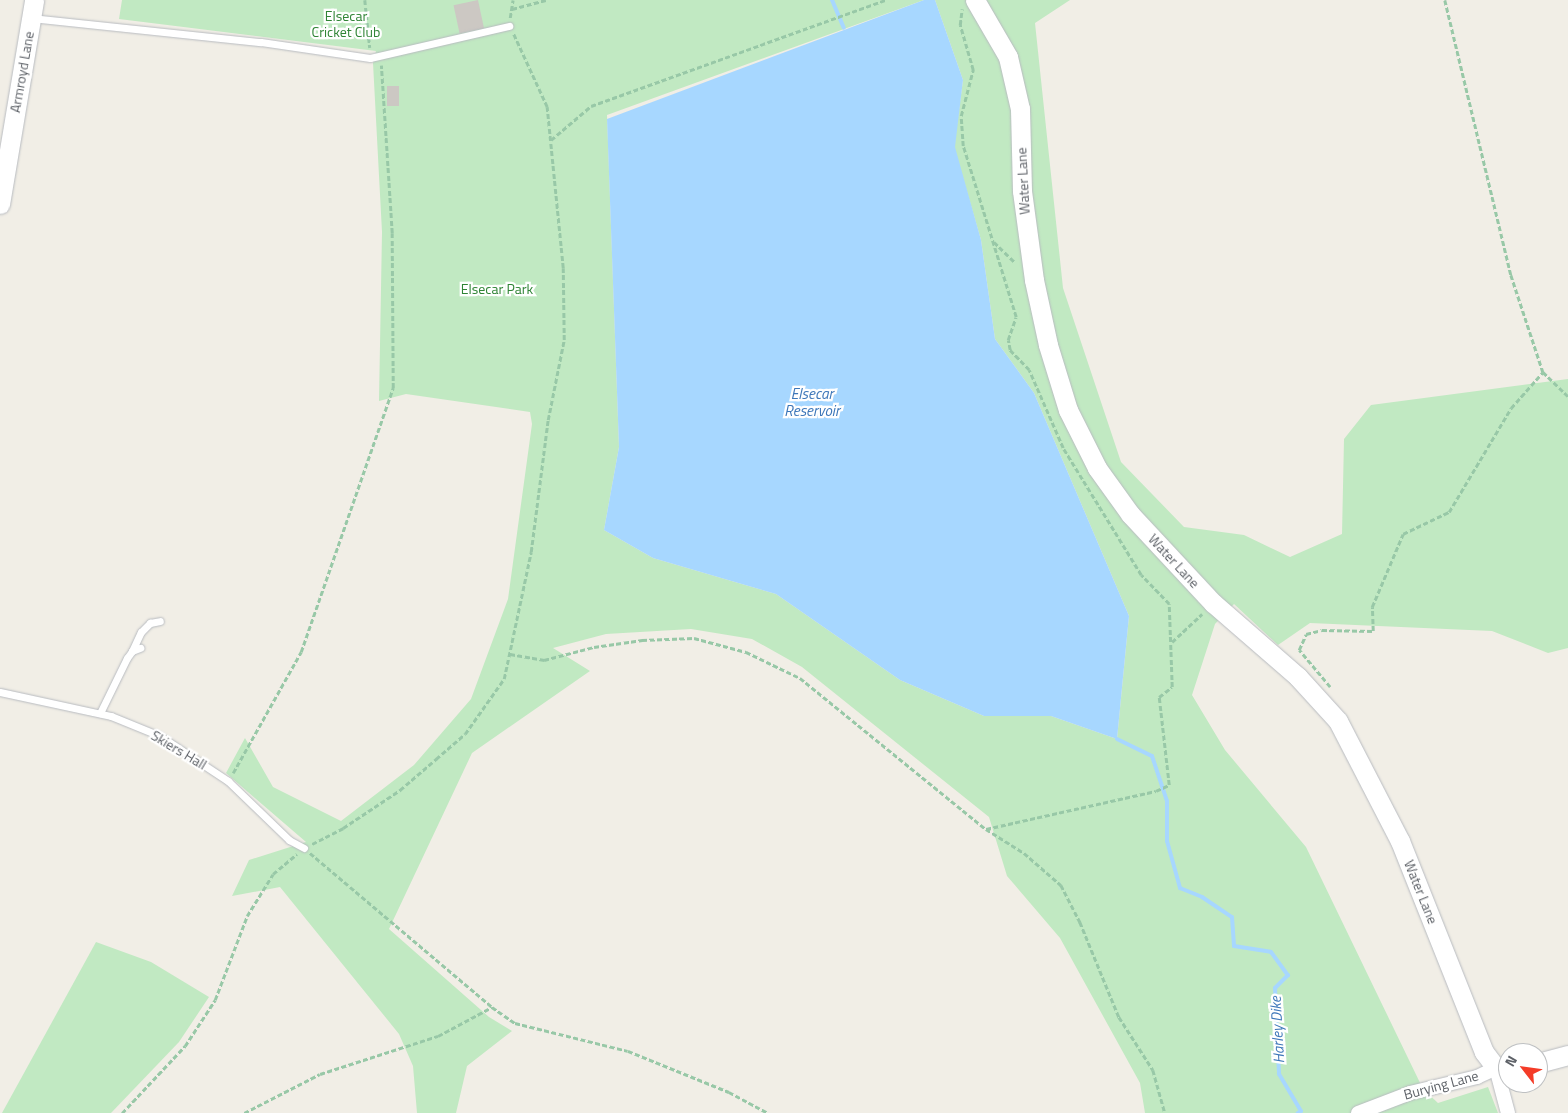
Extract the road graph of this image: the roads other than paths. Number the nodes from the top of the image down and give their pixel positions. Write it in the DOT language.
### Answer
graph roads {
  1 [pos="975,0"];
  2 [pos="33,9"];
  3 [pos="509,26"];
  4 [pos="0,204"];
  5 [pos="160,621"];
  6 [pos="140,648"];
  7 [pos="132,651"];
  8 [pos="0,692"];
  9 [pos="100,714"];
  10 [pos="304,848"];
  11 [pos="1568,1056"];
  12 [pos="1548,1061"];
  13 [pos="1498,1064"];
  14 [pos="1498,1069"];
  15 [pos="1505,1093"];
  16 [pos="1358,1113"];
  17 [pos="1508,1113"];
  1 -- 13 [label="street, Water Lane"];
  2 -- 3 [label="lane"];
  2 -- 4 [label="street, Armroyd Lane"];
  5 -- 7 [label="lane"];
  6 -- 7 [label="lane"];
  7 -- 9 [label="lane"];
  8 -- 9 [label="lane, Skiers Hall"];
  9 -- 10 [label="lane, Skiers Hall"];
  11 -- 12 [label="street"];
  14 -- 16 [label="street, Burying Lane"];
  15 -- 17 [label="street"];
}
